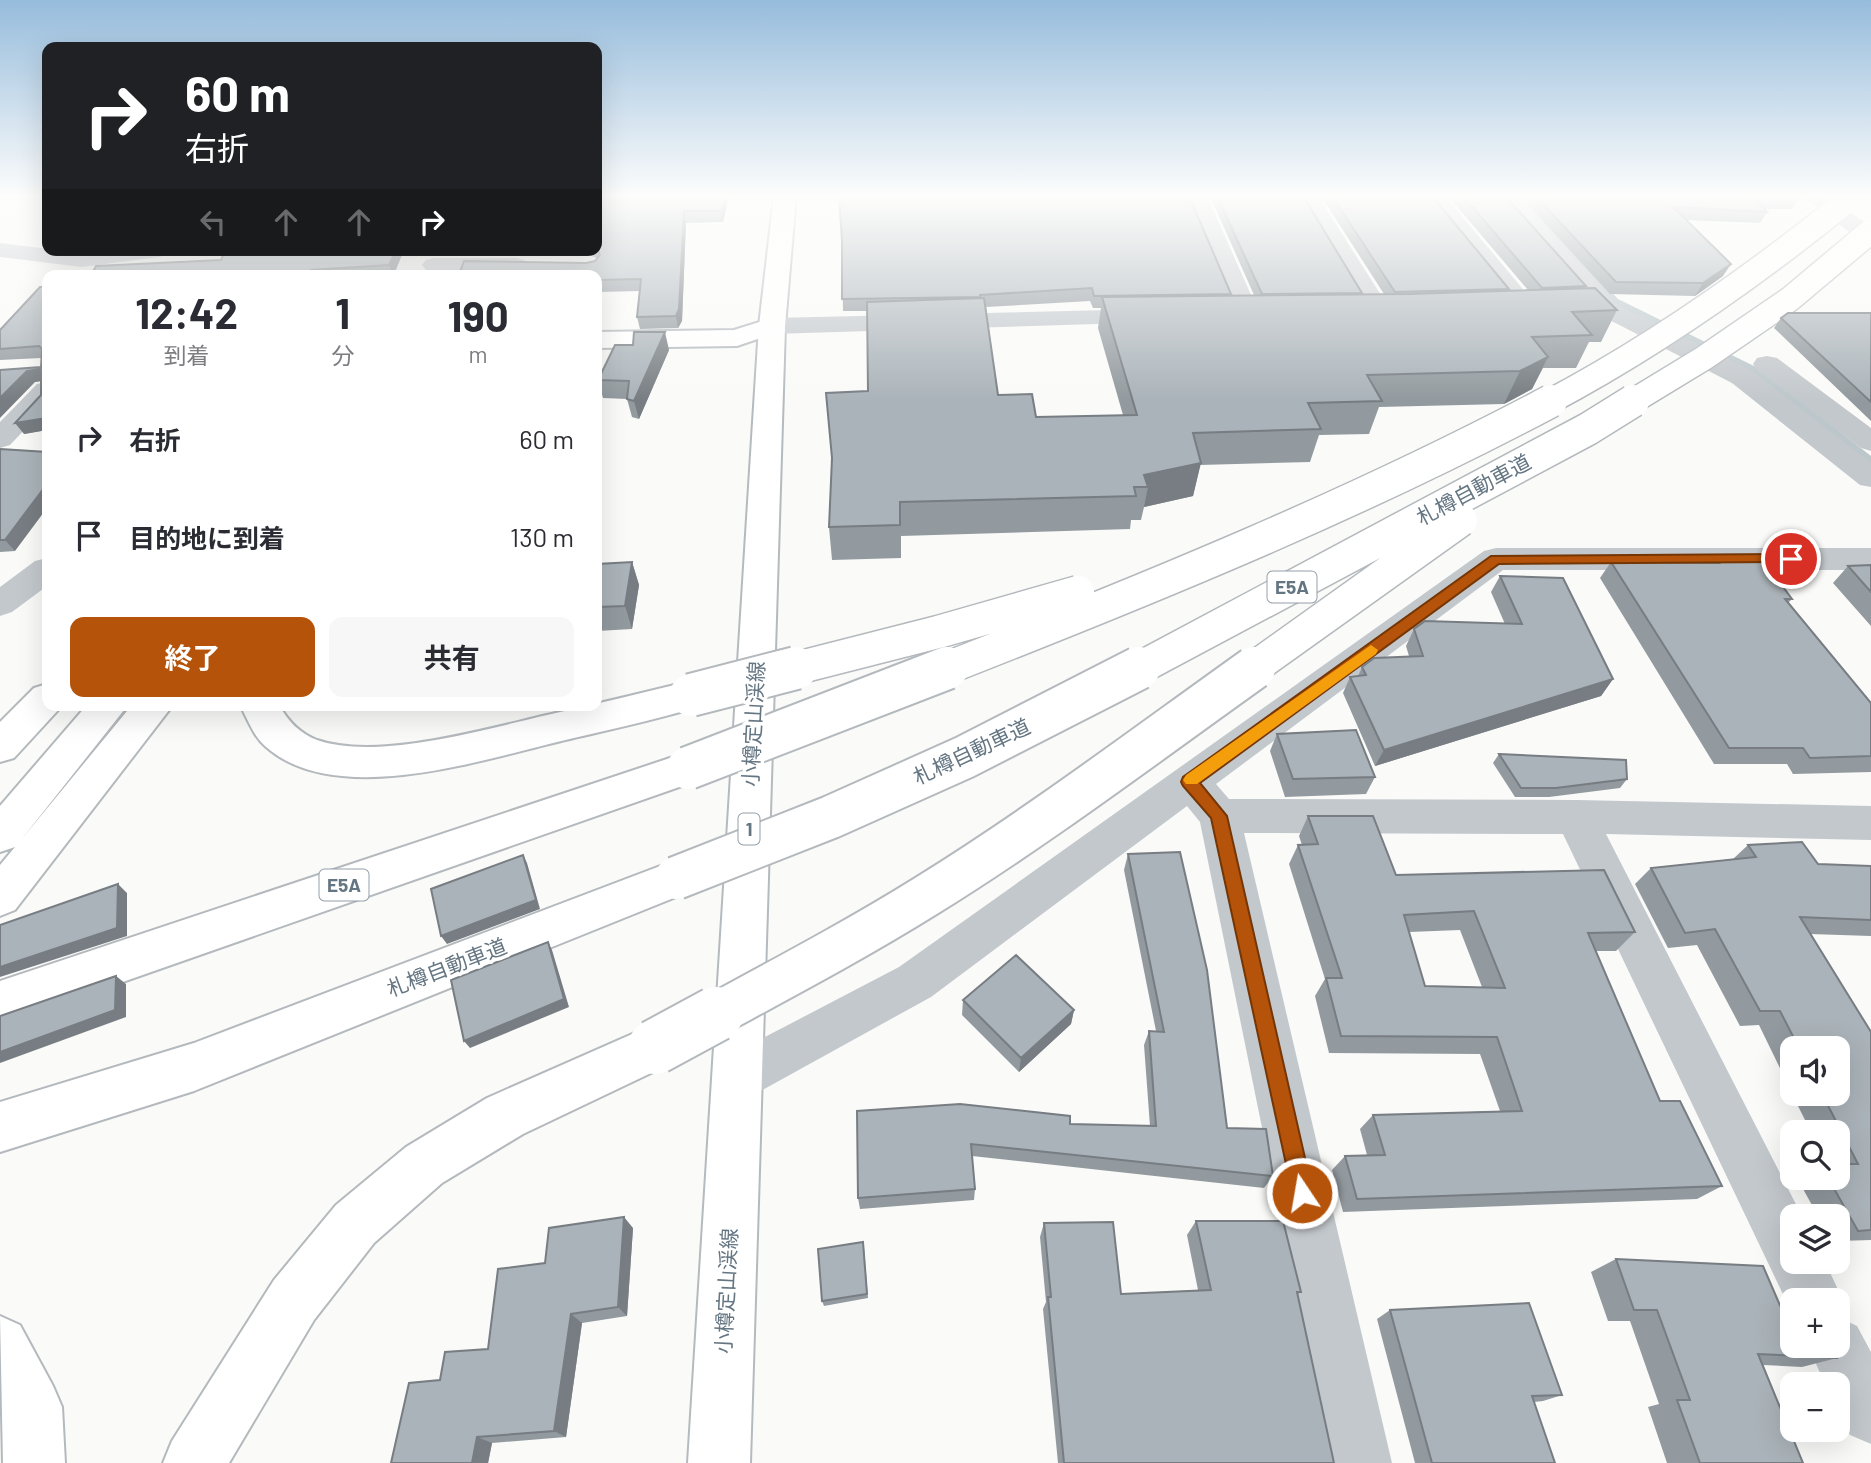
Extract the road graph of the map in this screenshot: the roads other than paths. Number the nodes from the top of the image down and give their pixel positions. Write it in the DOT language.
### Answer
graph roads {
  1 [pos="501,264"];
  2 [pos="778,264"];
  3 [pos="1225,264"];
  4 [pos="1349,264"];
  5 [pos="1513,264"];
  6 [pos="1542,264"];
  7 [pos="1766,264"];
  8 [pos="1831,264"];
  9 [pos="538,265"];
  10 [pos="1603,270"];
  11 [pos="1567,310"];
  12 [pos="1502,312"];
  13 [pos="1407,313"];
  14 [pos="1354,314"];
  15 [pos="1380,314"];
  16 [pos="1222,315"];
  17 [pos="1247,315"];
  18 [pos="1274,315"];
  19 [pos="1170,316"];
  20 [pos="602,326"];
  21 [pos="772,326"];
  22 [pos="602,340"];
  23 [pos="42,377"];
  24 [pos="1500,429"];
  25 [pos="1588,429"];
  26 [pos="0,439"];
  27 [pos="1871,442"];
  28 [pos="1871,478"];
  29 [pos="1871,559"];
  30 [pos="42,573"];
  31 [pos="0,604"];
  32 [pos="42,703"];
  33 [pos="104,711"];
  34 [pos="149,711"];
  35 [pos="261,711"];
  36 [pos="0,747"];
  37 [pos="1204,799"];
  38 [pos="1576,817"];
  39 [pos="1871,823"];
  40 [pos="0,835"];
  41 [pos="0,897"];
  42 [pos="0,1003"];
  43 [pos="738,1077"];
  44 [pos="0,1127"];
  45 [pos="1780,1230"];
  46 [pos="0,1345"];
  47 [pos="1844,1358"];
  48 [pos="1871,1414"];
  49 [pos="34,1463"];
  50 [pos="194,1463"];
  51 [pos="719,1463"];
  52 [pos="1361,1463"];
  1 -- 9 [label="street"];
  2 -- 21 [label="main road, 小樽定山渓線 / 1"];
  3 -- 17 [label="street"];
  4 -- 15 [label="street"];
  5 -- 11 [label="street"];
  6 -- 11 [label="street"];
  7 -- 24 [label="main road, 札樽自動車道 / E5A, bridge"];
  8 -- 25 [label="main road, 札樽自動車道 / E5A, bridge"];
  10 -- 27 [label="street"];
  11 -- 12 [label="street"];
  11 -- 28 [label="street"];
  13 -- 15 [label="street"];
  14 -- 15 [label="street"];
  16 -- 17 [label="street"];
  17 -- 18 [label="street"];
  19 -- 21 [label="street"];
  20 -- 21 [label="main road"];
  21 -- 22 [label="main road"];
  21 -- 43 [label="main road, 小樽定山渓線 / 1"];
  23 -- 26 [label="street"];
  24 -- 35 [label="main road, bridge"];
  24 -- 42 [label="main road, 札樽自動車道 / E5A, bridge"];
  25 -- 44 [label="main road, 札樽自動車道 / E5A, bridge"];
  25 -- 50 [label="main road, bridge"];
  29 -- 37 [label="street"];
  30 -- 31 [label="street"];
  32 -- 36 [label="main road"];
  33 -- 40 [label="main road"];
  34 -- 41 [label="main road"];
  37 -- 38 [label="street"];
  37 -- 43 [label="street"];
  37 -- 52 [label="street"];
  38 -- 39 [label="street"];
  38 -- 45 [label="street"];
  43 -- 51 [label="main road, 小樽定山渓線 / 1"];
  46 -- 49 [label="main road"];
  47 -- 48 [label="street"];
}
